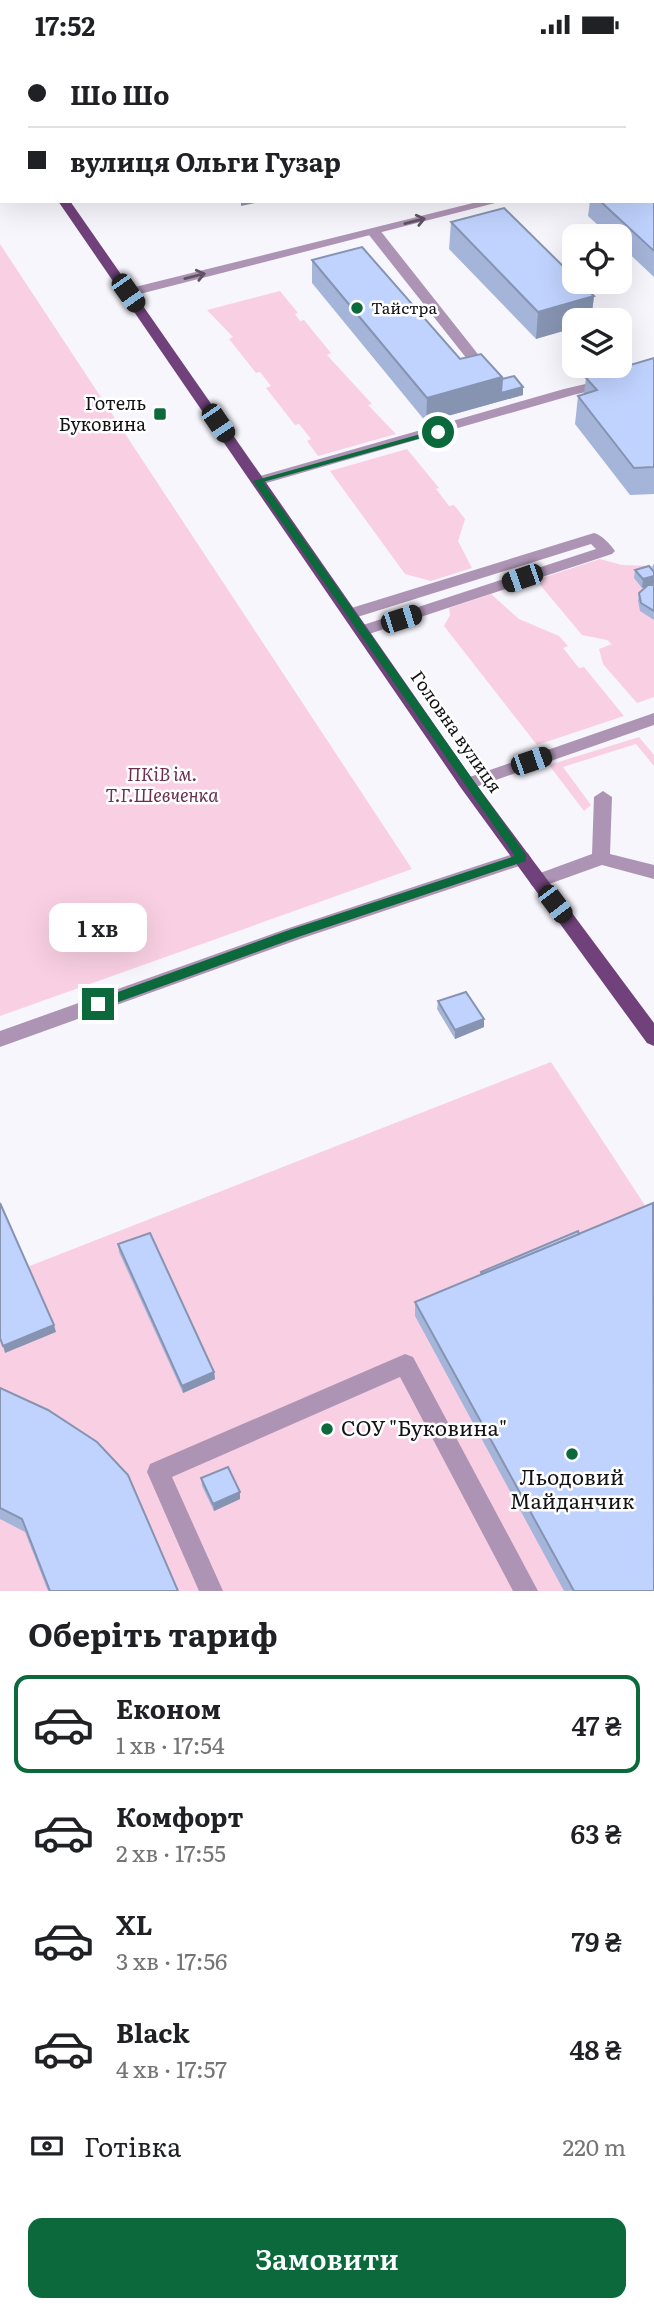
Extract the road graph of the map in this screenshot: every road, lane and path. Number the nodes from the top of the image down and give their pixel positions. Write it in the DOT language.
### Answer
graph roads {
  1 [pos="65,203"];
  2 [pos="489,203"];
  3 [pos="374,232"];
  4 [pos="128,293"];
  5 [pos="476,362"];
  6 [pos="654,372"];
  7 [pos="258,481"];
  8 [pos="351,614"];
  9 [pos="363,631"];
  10 [pos="654,719"];
  11 [pos="467,784"];
  12 [pos="603,797"];
  13 [pos="522,858"];
  14 [pos="601,858"];
  15 [pos="654,872"];
  16 [pos="538,881"];
  17 [pos="654,1038"];
  18 [pos="0,1039"];
  19 [pos="211,1591"];
  20 [pos="526,1591"];
  1 -- 4 [label="main road, Головна вулиця"];
  3 -- 2 [label="street, one-way"];
  4 -- 3 [label="street, one-way"];
  3 -- 5 [label="street"];
  4 -- 7 [label="main road, Головна вулиця"];
  6 -- 7 [label="street"];
  7 -- 8 [label="main road, Головна вулиця"];
  8 -- 9 [label="main road, Головна вулиця"];
  8 -- 9 [label="street"];
  9 -- 11 [label="main road, Головна вулиця"];
  10 -- 11 [label="street"];
  11 -- 13 [label="main road, Головна вулиця"];
  12 -- 14 [label="street"];
  13 -- 16 [label="main road, Головна вулиця"];
  13 -- 18 [label="street"];
  14 -- 15 [label="street"];
  14 -- 16 [label="street"];
  16 -- 17 [label="main road, Головна вулиця"];
  19 -- 20 [label="street"];
}
